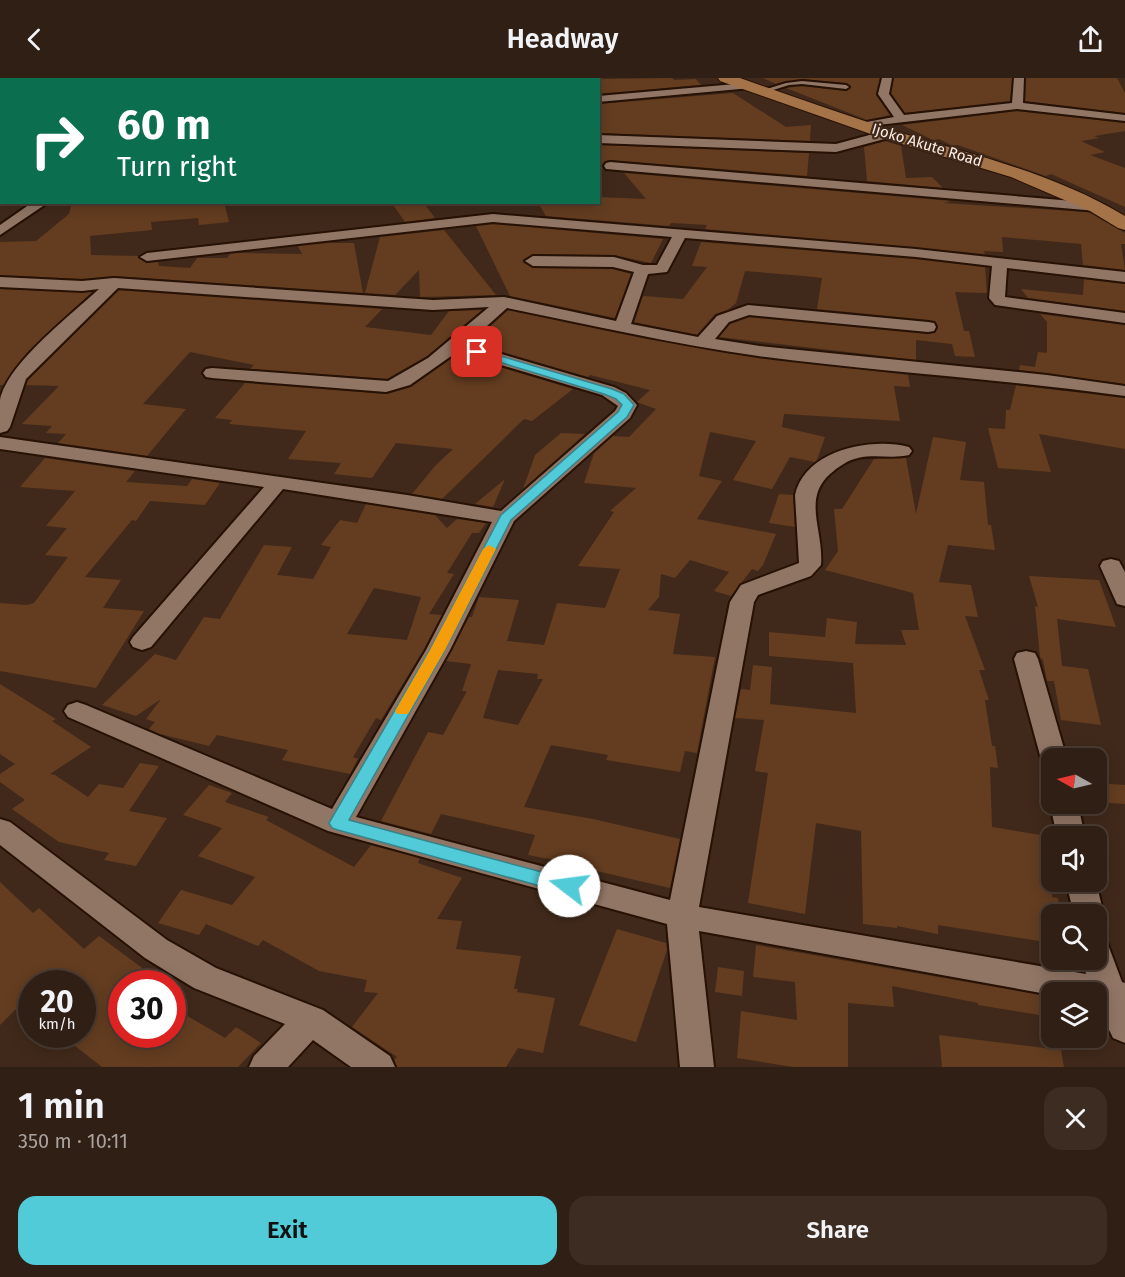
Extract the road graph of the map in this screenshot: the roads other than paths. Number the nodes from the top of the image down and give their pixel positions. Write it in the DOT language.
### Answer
graph roads {
  1 [pos="724,78"];
  2 [pos="887,78"];
  3 [pos="1019,78"];
  4 [pos="846,87"];
  5 [pos="754,89"];
  6 [pos="600,99"];
  7 [pos="1017,106"];
  8 [pos="1087,114"];
  9 [pos="1125,118"];
  10 [pos="901,119"];
  11 [pos="863,126"];
  12 [pos="1125,131"];
  13 [pos="888,134"];
  14 [pos="600,140"];
  15 [pos="600,156"];
  16 [pos="610,166"];
  17 [pos="621,184"];
  18 [pos="40,204"];
  19 [pos="483,204"];
  20 [pos="1097,207"];
  21 [pos="493,218"];
  22 [pos="1123,221"];
  23 [pos="0,231"];
  24 [pos="681,233"];
  25 [pos="147,257"];
  26 [pos="533,261"];
  27 [pos="1000,261"];
  28 [pos="642,270"];
  29 [pos="1125,277"];
  30 [pos="0,282"];
  31 [pos="114,283"];
  32 [pos="504,302"];
  33 [pos="1125,318"];
  34 [pos="622,326"];
  35 [pos="928,327"];
  36 [pos="703,342"];
  37 [pos="455,346"];
  38 [pos="212,373"];
  39 [pos="1125,391"];
  40 [pos="0,427"];
  41 [pos="0,443"];
  42 [pos="902,451"];
  43 [pos="277,484"];
  44 [pos="505,518"];
  45 [pos="1110,566"];
  46 [pos="1124,595"];
  47 [pos="142,642"];
  48 [pos="1026,659"];
  49 [pos="77,711"];
  50 [pos="1051,748"];
  51 [pos="338,823"];
  52 [pos="0,830"];
  53 [pos="682,916"];
  54 [pos="1101,970"];
  55 [pos="1118,994"];
  56 [pos="311,1020"];
  57 [pos="1125,1028"];
  58 [pos="266,1067"];
  59 [pos="378,1067"];
  60 [pos="697,1067"];
  1 -- 5 [label="main road, Ijoko Akute Road"];
  2 -- 10 [label="street"];
  3 -- 7 [label="street"];
  4 -- 5 [label="lane"];
  5 -- 6 [label="street"];
  5 -- 11 [label="main road, Ijoko Akute Road"];
  7 -- 8 [label="street"];
  7 -- 10 [label="street"];
  8 -- 9 [label="street"];
  8 -- 12 [label="street"];
  10 -- 11 [label="street"];
  11 -- 13 [label="main road, Ijoko Akute Road"];
  13 -- 14 [label="street"];
  13 -- 20 [label="main road, Ijoko Akute Road"];
  15 -- 16 [label="street"];
  16 -- 17 [label="street"];
  16 -- 20 [label="street"];
  18 -- 23 [label="street"];
  19 -- 21 [label="street"];
  20 -- 22 [label="main road, Ijoko Akute Road"];
  21 -- 24 [label="street"];
  21 -- 25 [label="street"];
  24 -- 27 [label="street"];
  24 -- 28 [label="street"];
  26 -- 28 [label="street"];
  27 -- 29 [label="street"];
  27 -- 33 [label="street"];
  28 -- 34 [label="street"];
  30 -- 31 [label="street"];
  31 -- 32 [label="street"];
  31 -- 40 [label="street"];
  32 -- 34 [label="street"];
  32 -- 37 [label="street"];
  34 -- 36 [label="street"];
  35 -- 36 [label="street"];
  36 -- 39 [label="street"];
  37 -- 38 [label="street"];
  37 -- 44 [label="street"];
  41 -- 43 [label="street"];
  42 -- 53 [label="street"];
  43 -- 44 [label="street"];
  43 -- 47 [label="street"];
  44 -- 51 [label="street"];
  45 -- 46 [label="street"];
  48 -- 50 [label="street"];
  49 -- 51 [label="street"];
  51 -- 53 [label="street"];
  52 -- 56 [label="street"];
  53 -- 55 [label="street"];
  53 -- 60 [label="street"];
  54 -- 55 [label="street"];
  55 -- 57 [label="street"];
  56 -- 58 [label="street"];
  56 -- 59 [label="street"];
}
